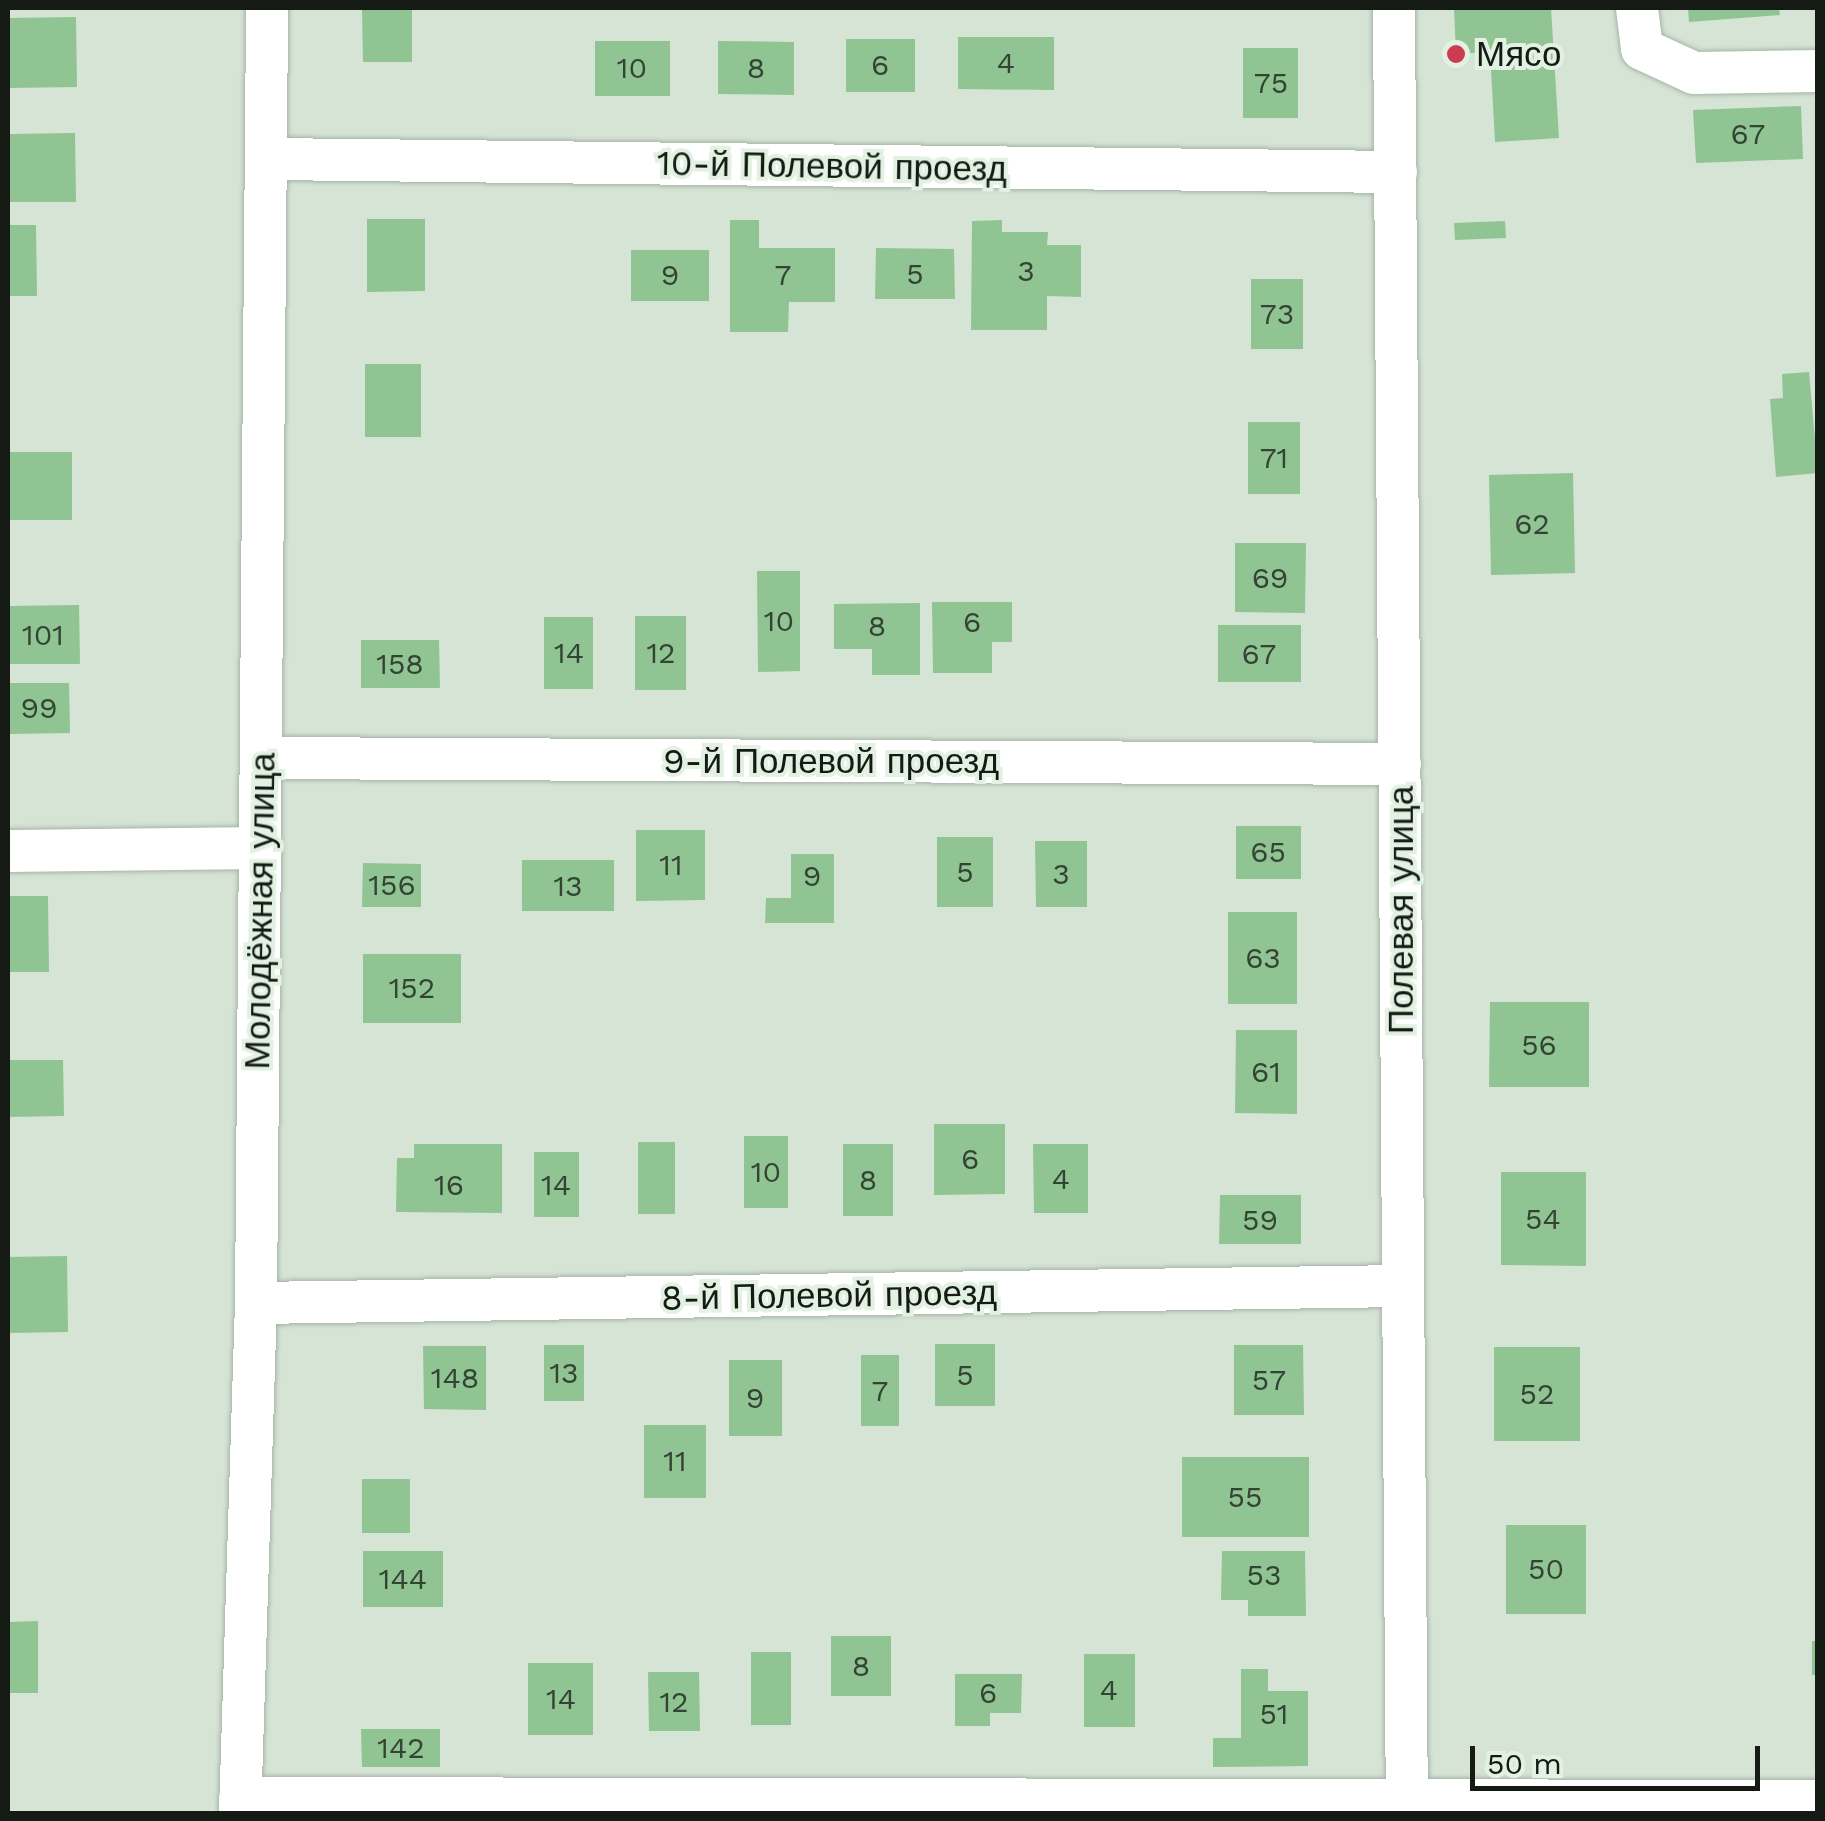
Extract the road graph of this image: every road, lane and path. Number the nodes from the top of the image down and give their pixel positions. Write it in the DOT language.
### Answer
graph roads {
  1 [pos="268,8"];
  2 [pos="1394,8"];
  3 [pos="1637,8"];
  4 [pos="1818,72"];
  5 [pos="269,159"];
  6 [pos="1396,172"];
  7 [pos="262,758"];
  8 [pos="1400,764"];
  9 [pos="260,848"];
  10 [pos="8,851"];
  11 [pos="1402,1286"];
  12 [pos="256,1304"];
  13 [pos="1818,1801"];
  14 [pos="240,1806"];
  15 [pos="1407,1810"];
  1 -- 5 [label="street, Молодёжная улица"];
  2 -- 6 [label="street, Полевая улица"];
  3 -- 4 [label="street"];
  5 -- 6 [label="street, 10-й Полевой проезд"];
  5 -- 7 [label="street, Молодёжная улица"];
  6 -- 8 [label="street, Полевая улица"];
  7 -- 8 [label="street, 9-й Полевой проезд"];
  7 -- 9 [label="street, Молодёжная улица"];
  8 -- 11 [label="street, Полевая улица"];
  9 -- 10 [label="street"];
  9 -- 12 [label="street, Молодёжная улица"];
  11 -- 12 [label="street, 8-й Полевой проезд"];
  11 -- 15 [label="street, Полевая улица"];
  12 -- 14 [label="street, Молодёжная улица"];
  13 -- 15 [label="street"];
  14 -- 15 [label="street"];
}
